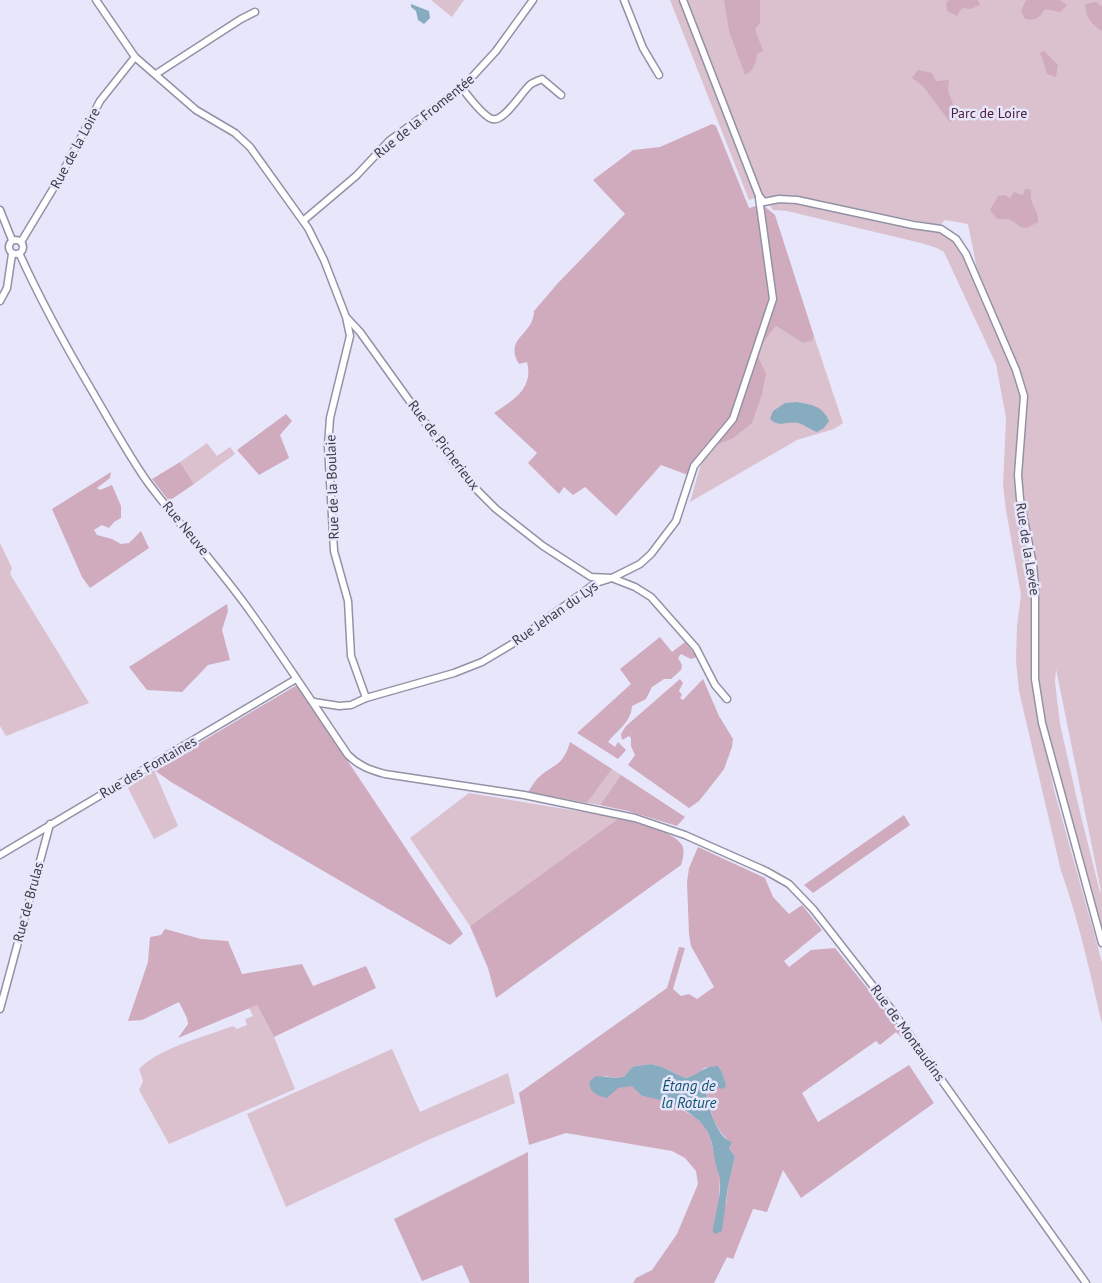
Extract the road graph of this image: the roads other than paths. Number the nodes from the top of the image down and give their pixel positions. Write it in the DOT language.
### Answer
graph roads {
  1 [pos="96,0"];
  2 [pos="533,0"];
  3 [pos="624,0"];
  4 [pos="683,0"];
  5 [pos="255,12"];
  6 [pos="135,57"];
  7 [pos="156,74"];
  8 [pos="659,74"];
  9 [pos="462,88"];
  10 [pos="561,95"];
  11 [pos="758,196"];
  12 [pos="0,210"];
  13 [pos="304,220"];
  14 [pos="12,240"];
  15 [pos="21,242"];
  16 [pos="12,254"];
  17 [pos="20,255"];
  18 [pos="0,301"];
  19 [pos="346,317"];
  20 [pos="363,336"];
  21 [pos="349,339"];
  22 [pos="612,578"];
  23 [pos="296,679"];
  24 [pos="366,698"];
  25 [pos="727,699"];
  26 [pos="314,702"];
  27 [pos="385,774"];
  28 [pos="50,824"];
  29 [pos="0,854"];
  30 [pos="1102,944"];
  31 [pos="0,1009"];
  32 [pos="1086,1283"];
  1 -- 6 [label="street, Rue de la Boulaie"];
  2 -- 9 [label="street, Rue de la Fromentée"];
  3 -- 8 [label="street"];
  4 -- 11 [label="street, Rue Jehan du Lys"];
  5 -- 7 [label="street"];
  6 -- 7 [label="street, Rue de la Boulaie"];
  6 -- 15 [label="street, Rue de la Loire"];
  7 -- 13 [label="street, Rue de la Boulaie"];
  9 -- 10 [label="street"];
  9 -- 13 [label="street, Rue de la Fromentée"];
  11 -- 22 [label="street, Rue Jehan du Lys"];
  11 -- 30 [label="street, Rue de la Levée"];
  12 -- 14 [label="street"];
  13 -- 19 [label="street, Rue de la Boulaie"];
  14 -- 15 [label="street"];
  14 -- 16 [label="street"];
  15 -- 17 [label="street"];
  16 -- 17 [label="street"];
  16 -- 18 [label="street"];
  17 -- 23 [label="street, Rue Neuve"];
  19 -- 20 [label="street, Rue de Picherieux"];
  19 -- 21 [label="street, Rue de la Boulaie"];
  20 -- 21 [label="street"];
  20 -- 22 [label="street, Rue de Picherieux"];
  21 -- 24 [label="street, Rue de la Boulaie"];
  22 -- 24 [label="street, Rue Jehan du Lys"];
  22 -- 25 [label="street, Rue de Picherieux"];
  23 -- 26 [label="street, Rue Neuve"];
  23 -- 28 [label="street, Rue des Fontaines"];
  24 -- 26 [label="street, Rue Jehan du Lys"];
  26 -- 27 [label="street, Rue Neuve"];
  27 -- 32 [label="street, Rue de Montaudins"];
  28 -- 29 [label="street, Rue des Fontaines"];
  28 -- 31 [label="street, Rue de Brulas"];
}
